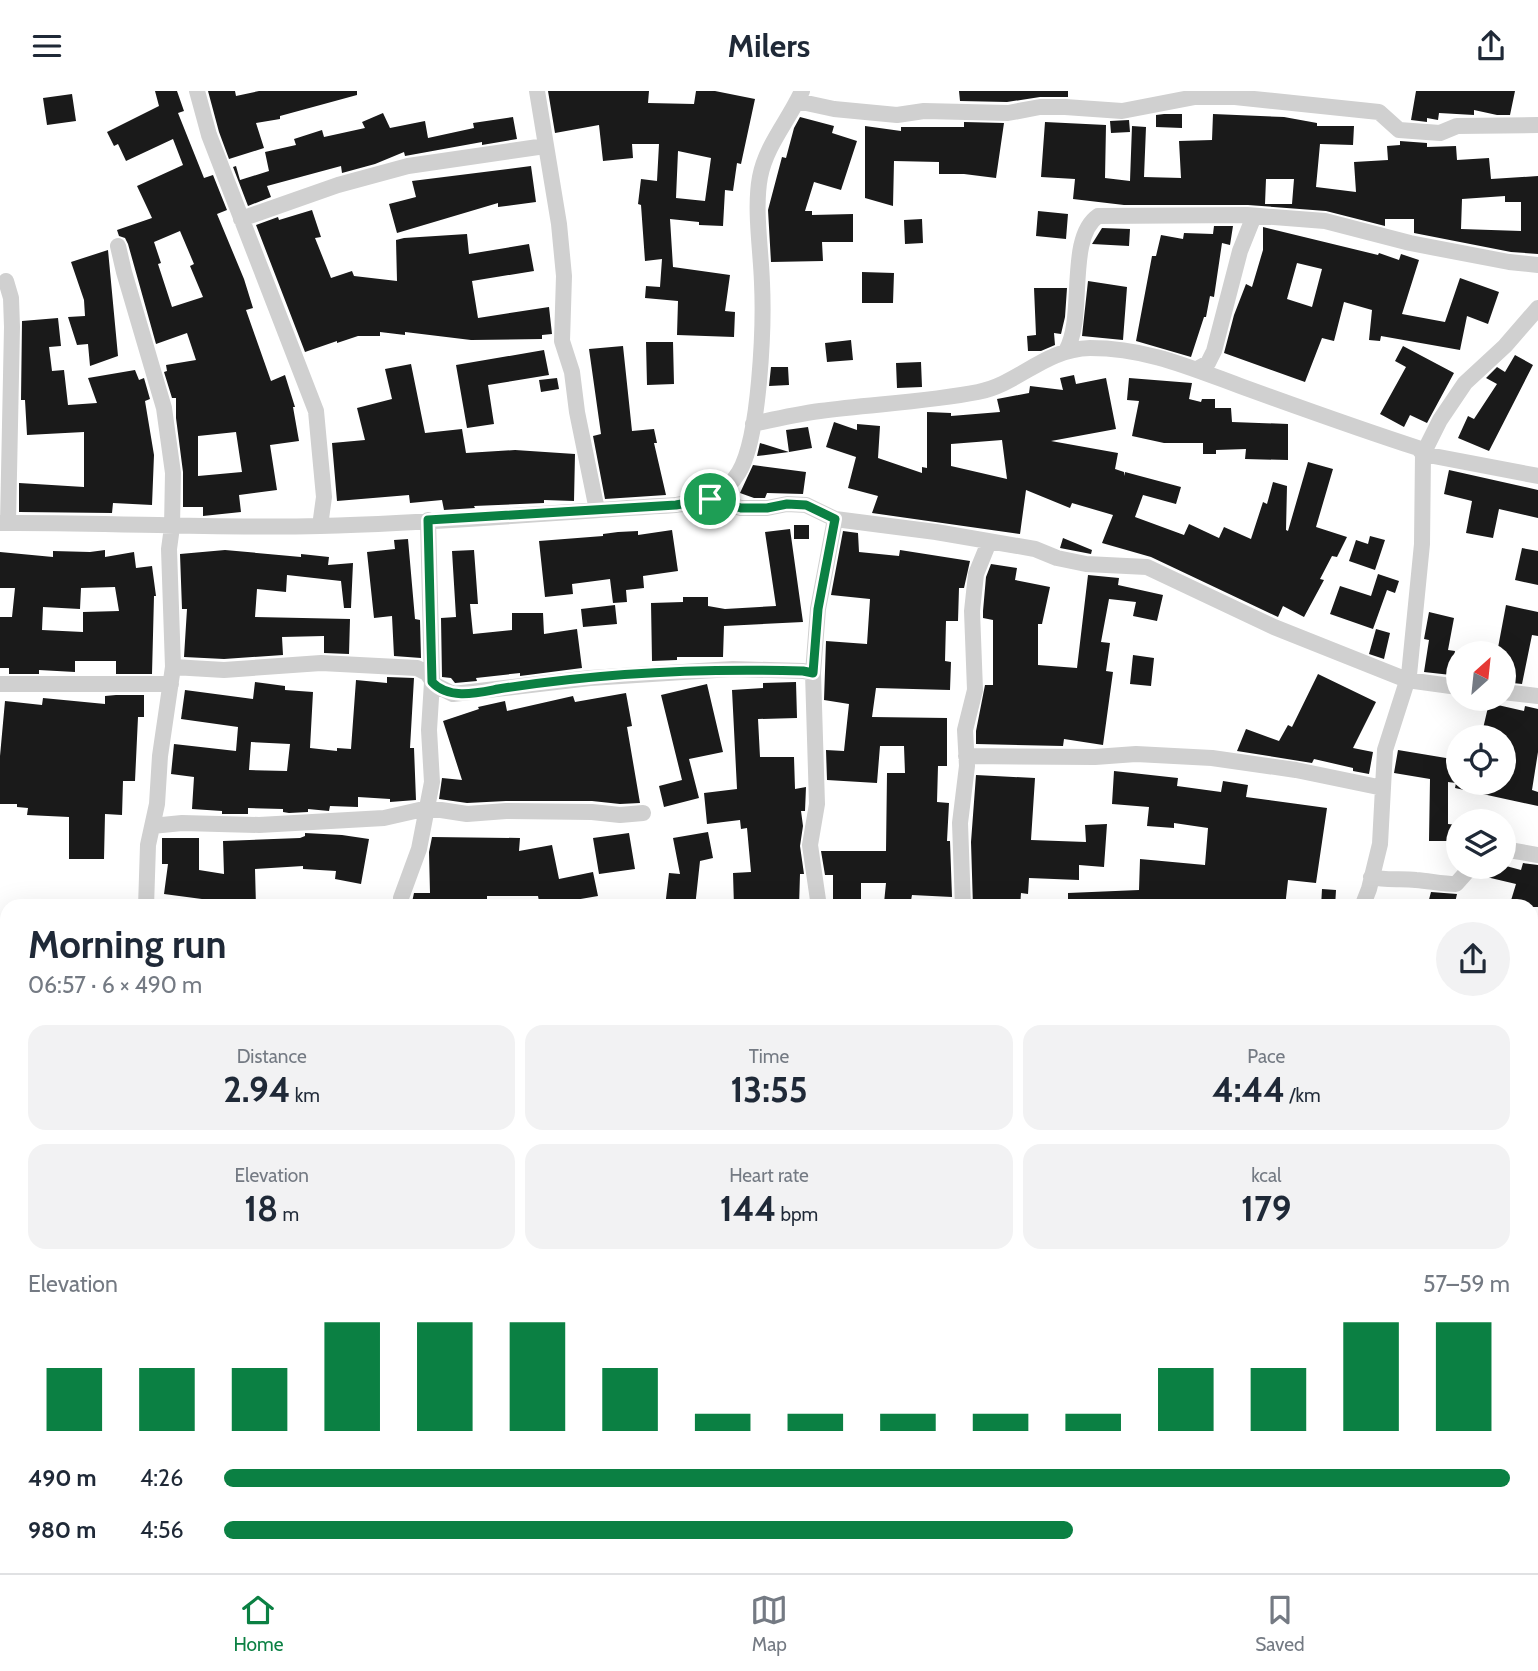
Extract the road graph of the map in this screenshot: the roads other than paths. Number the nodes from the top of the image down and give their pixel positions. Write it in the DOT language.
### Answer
graph roads {
  1 [pos="197,91"];
  2 [pos="537,91"];
  3 [pos="799,96"];
  4 [pos="1538,125"];
  5 [pos="545,146"];
  6 [pos="1254,216"];
  7 [pos="241,219"];
  8 [pos="118,246"];
  9 [pos="1538,265"];
  10 [pos="6,281"];
  11 [pos="1538,308"];
  12 [pos="1066,351"];
  13 [pos="1197,369"];
  14 [pos="753,424"];
  15 [pos="1423,454"];
  16 [pos="1538,476"];
  17 [pos="710,499"];
  18 [pos="597,510"];
  19 [pos="835,519"];
  20 [pos="428,520"];
  21 [pos="4,523"];
  22 [pos="320,526"];
  23 [pos="172,527"];
  24 [pos="989,541"];
  25 [pos="173,667"];
  26 [pos="813,673"];
  27 [pos="1407,680"];
  28 [pos="432,682"];
  29 [pos="0,684"];
  30 [pos="171,684"];
  31 [pos="1446,685"];
  32 [pos="1516,693"];
  33 [pos="1538,696"];
  34 [pos="966,756"];
  35 [pos="1382,788"];
  36 [pos="428,808"];
  37 [pos="643,813"];
  38 [pos="152,826"];
  39 [pos="1516,851"];
  40 [pos="1538,855"];
  41 [pos="1371,877"];
  42 [pos="1460,879"];
  43 [pos="146,899"];
  44 [pos="401,899"];
  45 [pos="818,899"];
  46 [pos="963,899"];
  47 [pos="1365,899"];
  1 -- 7 [label="street"];
  2 -- 5 [label="street"];
  3 -- 4 [label="street"];
  3 -- 14 [label="street"];
  5 -- 7 [label="street"];
  5 -- 18 [label="street"];
  6 -- 9 [label="street"];
  6 -- 12 [label="street"];
  6 -- 13 [label="street"];
  7 -- 22 [label="street"];
  8 -- 23 [label="street"];
  10 -- 21 [label="street"];
  11 -- 15 [label="street"];
  12 -- 13 [label="street"];
  12 -- 14 [label="street"];
  13 -- 15 [label="street"];
  14 -- 17 [label="street"];
  15 -- 16 [label="street"];
  15 -- 27 [label="street"];
  17 -- 18 [label="street"];
  17 -- 19 [label="street"];
  18 -- 20 [label="street"];
  19 -- 24 [label="street"];
  19 -- 26 [label="street"];
  20 -- 22 [label="street"];
  20 -- 28 [label="street"];
  21 -- 23 [label="street"];
  22 -- 23 [label="street"];
  23 -- 25 [label="street"];
  24 -- 27 [label="street"];
  24 -- 34 [label="street"];
  25 -- 28 [label="street"];
  25 -- 30 [label="street"];
  26 -- 28 [label="street"];
  26 -- 45 [label="street"];
  27 -- 31 [label="street"];
  27 -- 35 [label="street"];
  28 -- 36 [label="street"];
  29 -- 30 [label="street"];
  30 -- 38 [label="street"];
  32 -- 33 [label="street"];
  34 -- 35 [label="street"];
  34 -- 46 [label="street"];
  35 -- 41 [label="street"];
  36 -- 37 [label="street"];
  36 -- 38 [label="street"];
  36 -- 44 [label="street"];
  38 -- 43 [label="street"];
  39 -- 40 [label="street"];
  41 -- 42 [label="street"];
  41 -- 47 [label="street"];
}
